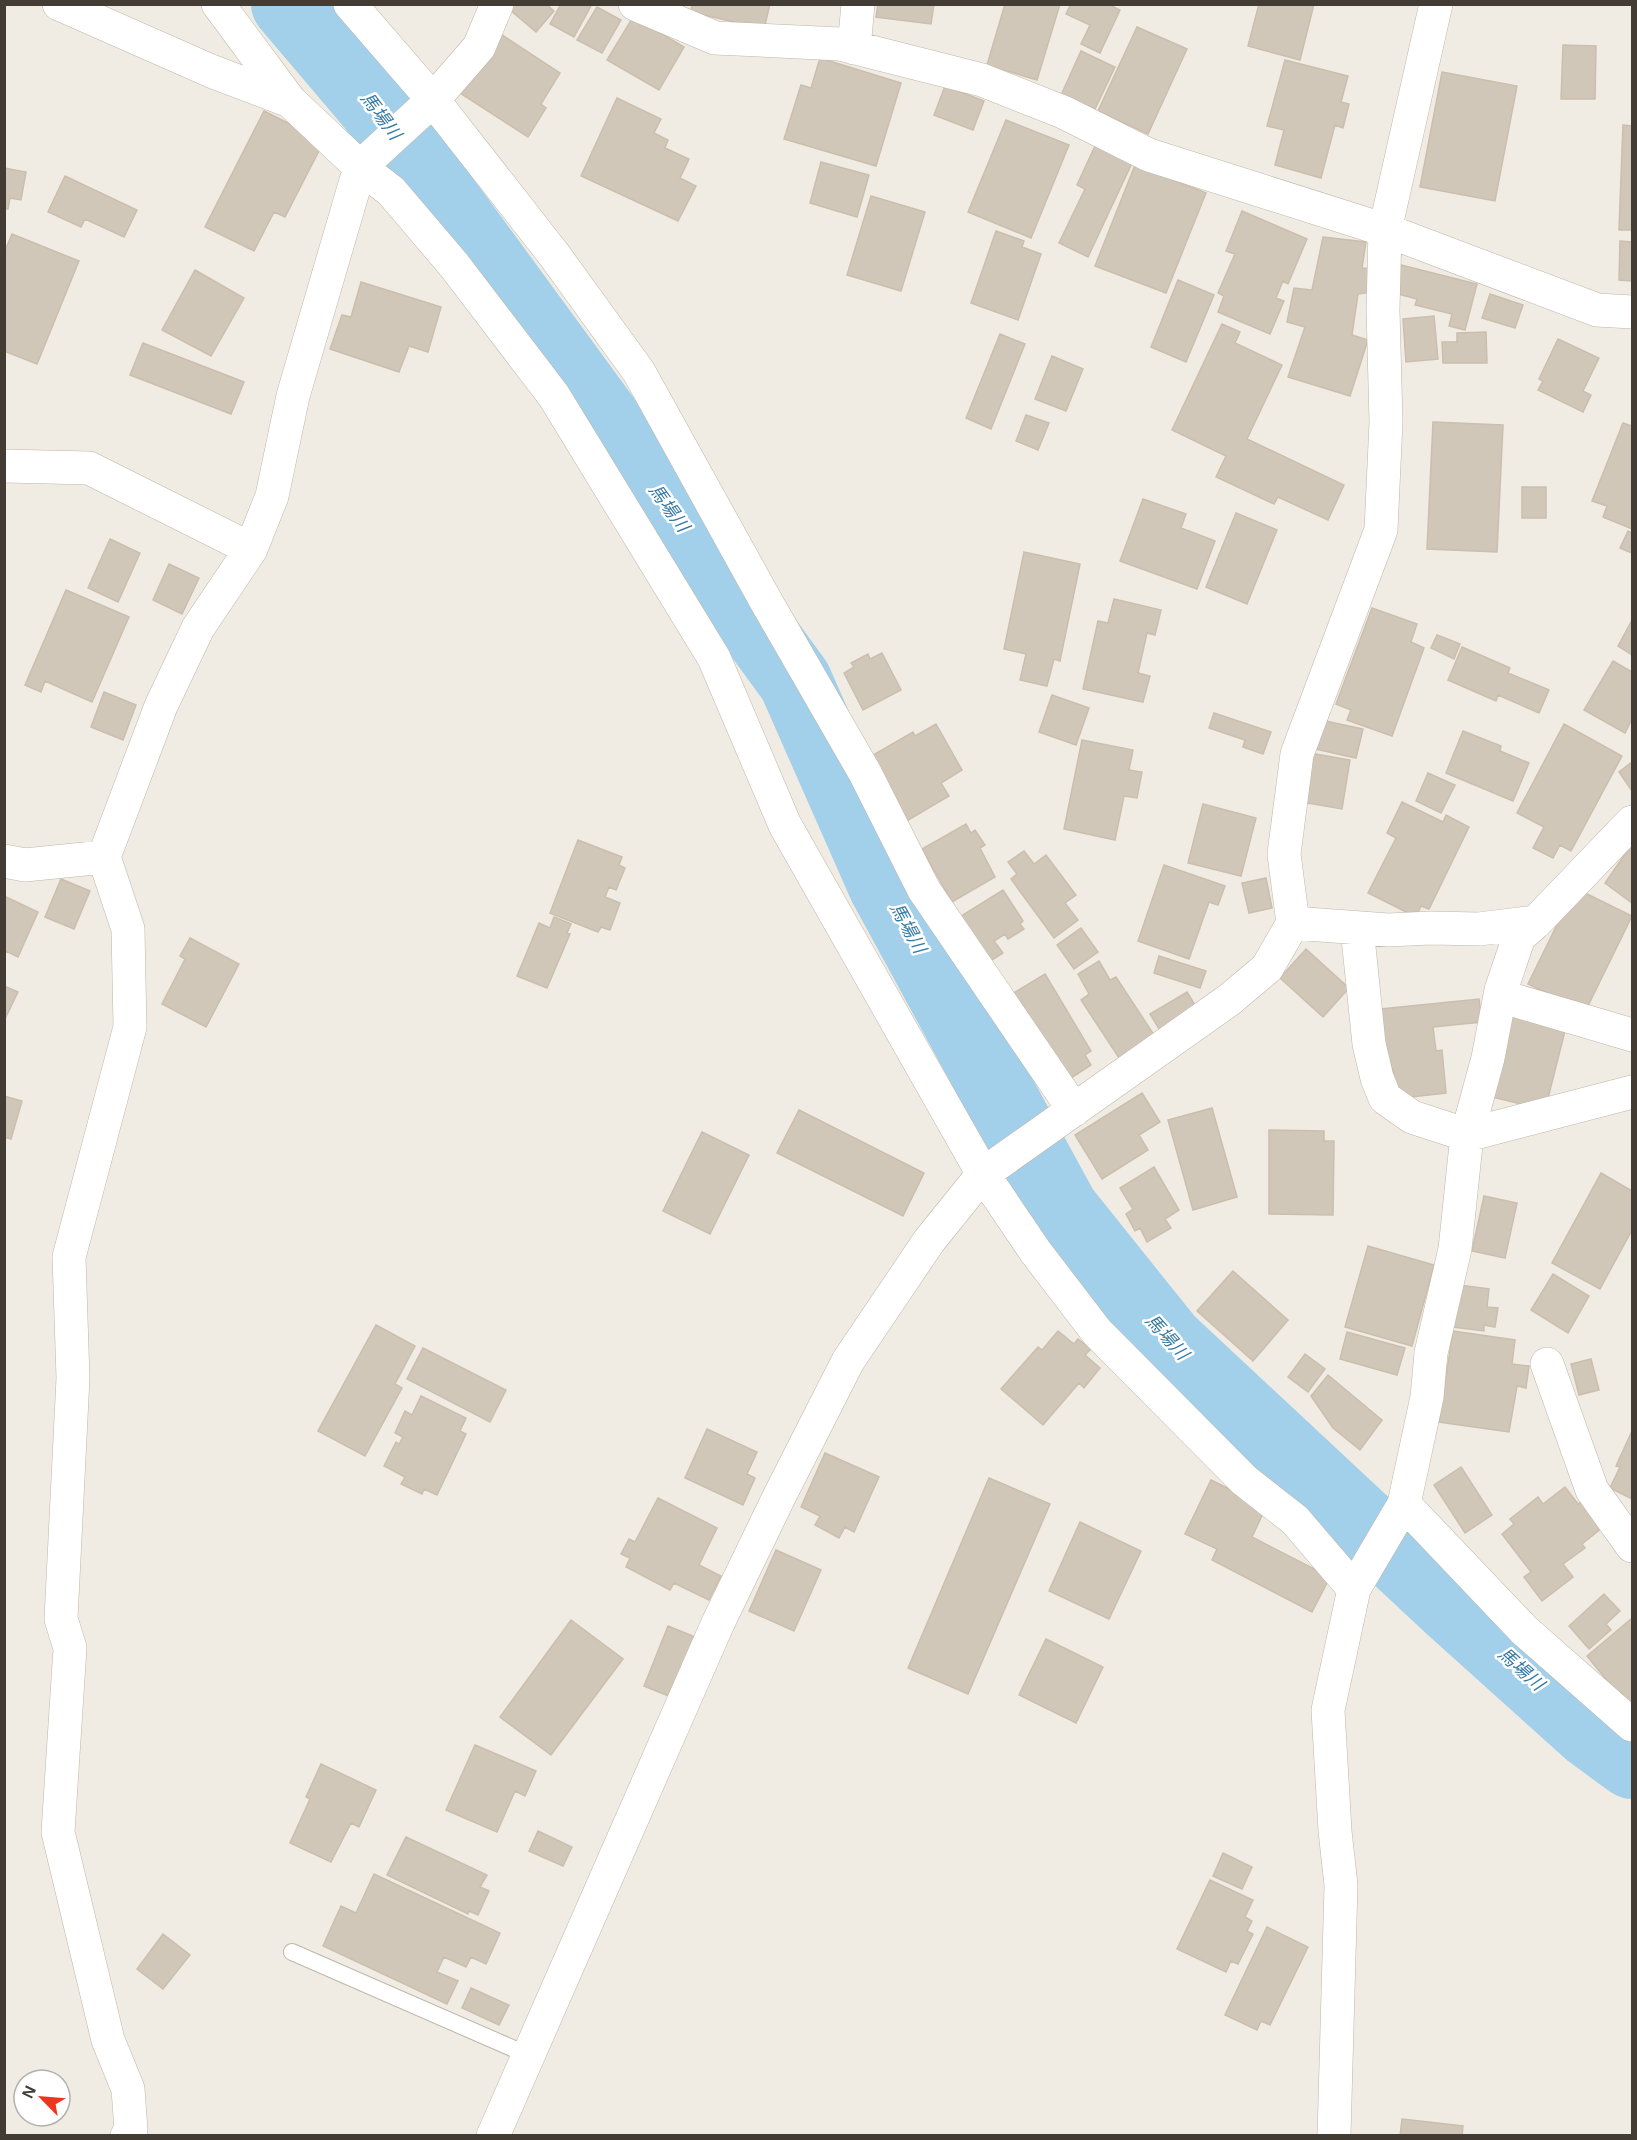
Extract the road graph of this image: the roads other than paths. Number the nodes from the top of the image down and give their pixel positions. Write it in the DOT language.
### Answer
graph roads {
  1 [pos="59,4"];
  2 [pos="218,4"];
  3 [pos="350,4"];
  4 [pos="497,4"];
  5 [pos="634,4"];
  6 [pos="858,4"];
  7 [pos="1436,4"];
  8 [pos="854,48"];
  9 [pos="433,100"];
  10 [pos="290,101"];
  11 [pos="367,161"];
  12 [pos="1385,230"];
  13 [pos="1632,312"];
  14 [pos="4,466"];
  15 [pos="251,549"];
  16 [pos="1632,822"];
  17 [pos="104,857"];
  18 [pos="4,861"];
  19 [pos="1536,922"];
  20 [pos="1293,923"];
  21 [pos="1357,928"];
  22 [pos="1500,996"];
  23 [pos="1632,1035"];
  24 [pos="1632,1092"];
  25 [pos="1074,1110"];
  26 [pos="1467,1135"];
  27 [pos="984,1174"];
  28 [pos="1547,1364"];
  29 [pos="1404,1504"];
  30 [pos="1632,1546"];
  31 [pos="1358,1581"];
  32 [pos="1632,1725"];
  33 [pos="292,1952"];
  34 [pos="528,2055"];
  35 [pos="127,2136"];
  36 [pos="493,2136"];
  37 [pos="1334,2136"];
  1 -- 10 [label="street"];
  2 -- 10 [label="street"];
  3 -- 9 [label="street"];
  4 -- 9 [label="street"];
  5 -- 8 [label="street"];
  6 -- 8 [label="street"];
  7 -- 12 [label="street"];
  8 -- 12 [label="street"];
  9 -- 11 [label="street"];
  9 -- 25 [label="street"];
  10 -- 11 [label="street"];
  11 -- 15 [label="street"];
  11 -- 27 [label="street"];
  12 -- 13 [label="street"];
  12 -- 20 [label="street"];
  14 -- 15 [label="street"];
  15 -- 17 [label="street"];
  16 -- 19 [label="street"];
  17 -- 18 [label="street"];
  17 -- 35 [label="street"];
  19 -- 21 [label="street"];
  19 -- 22 [label="street"];
  20 -- 21 [label="street"];
  20 -- 25 [label="street"];
  21 -- 26 [label="street"];
  22 -- 23 [label="street"];
  22 -- 26 [label="street"];
  24 -- 26 [label="street"];
  25 -- 27 [label="street"];
  26 -- 29 [label="street"];
  27 -- 31 [label="street"];
  27 -- 34 [label="street"];
  28 -- 30 [label="street"];
  29 -- 31 [label="street"];
  29 -- 32 [label="street"];
  31 -- 37 [label="street"];
  33 -- 34 [label="lane"];
  34 -- 36 [label="street"];
}
